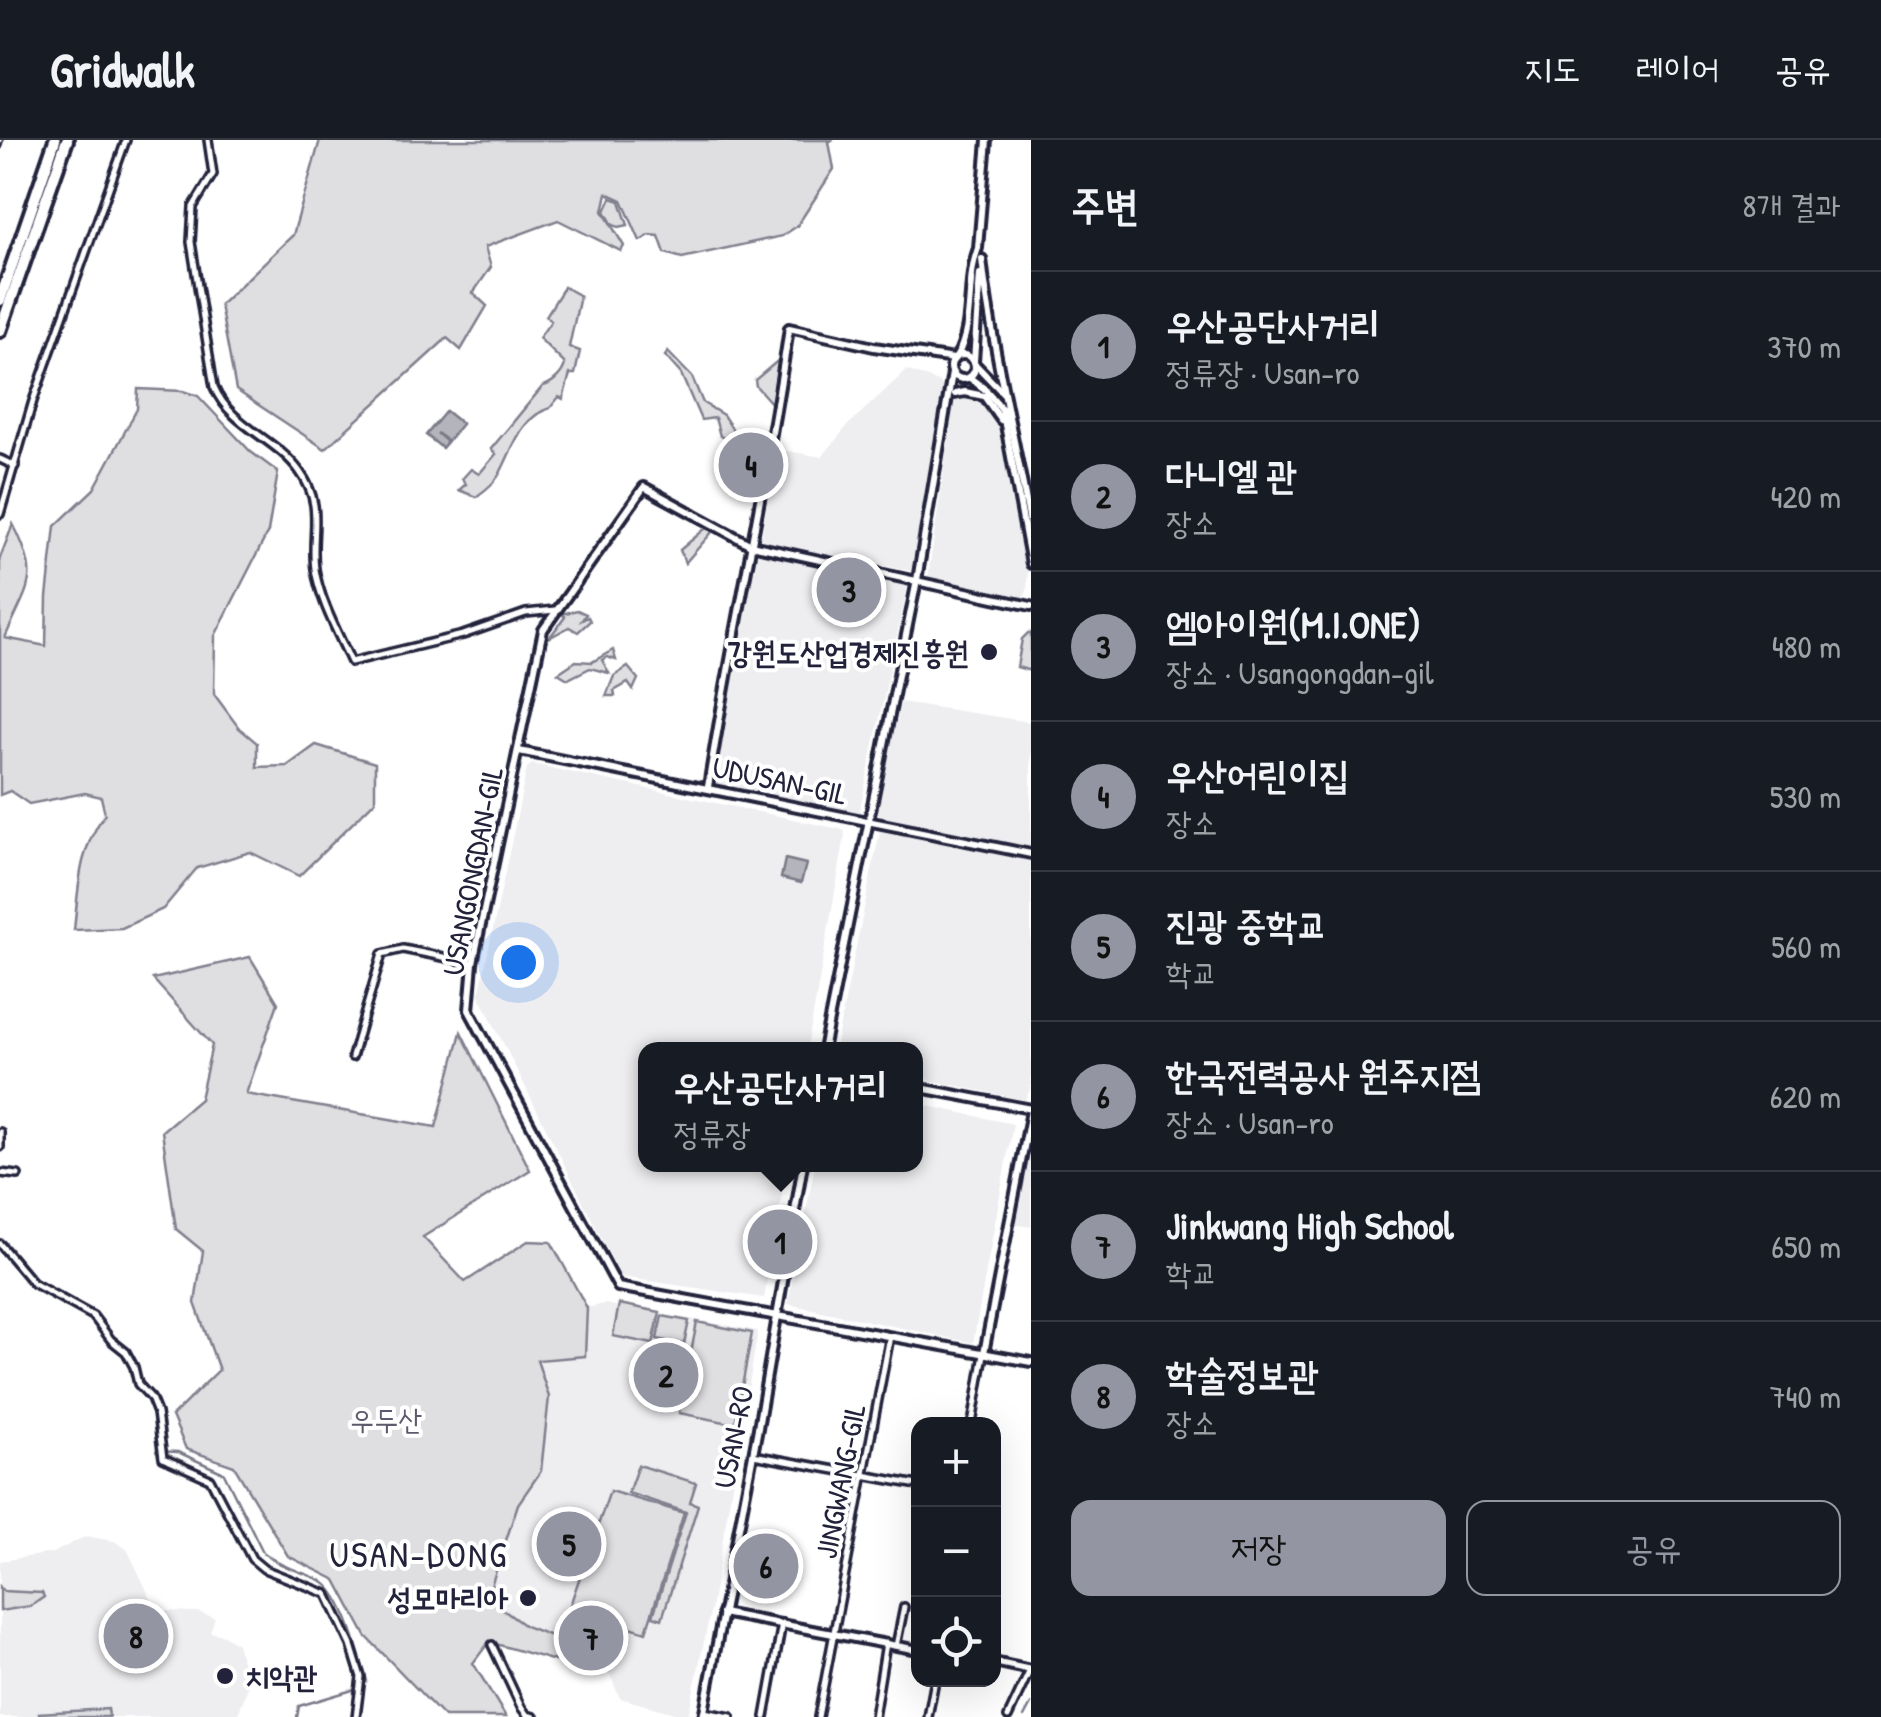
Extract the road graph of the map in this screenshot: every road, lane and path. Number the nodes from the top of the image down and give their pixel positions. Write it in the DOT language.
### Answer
graph roads {
  1 [pos="55,140"];
  2 [pos="67,140"];
  3 [pos="126,140"];
  4 [pos="208,140"];
  5 [pos="987,140"];
  6 [pos="978,248"];
  7 [pos="982,259"];
  8 [pos="0,300"];
  9 [pos="0,331"];
  10 [pos="956,358"];
  11 [pos="938,359"];
  12 [pos="974,362"];
  13 [pos="952,371"];
  14 [pos="968,378"];
  15 [pos="955,394"];
  16 [pos="1007,398"];
  17 [pos="949,402"];
  18 [pos="1006,434"];
  19 [pos="0,459"];
  20 [pos="16,467"];
  21 [pos="0,514"];
  22 [pos="1031,528"];
  23 [pos="750,544"];
  24 [pos="1031,564"];
  25 [pos="917,580"];
  26 [pos="1031,598"];
  27 [pos="1022,602"];
  28 [pos="1031,606"];
  29 [pos="555,610"];
  30 [pos="519,751"];
  31 [pos="708,787"];
  32 [pos="869,823"];
  33 [pos="1031,854"];
  34 [pos="473,963"];
  35 [pos="825,1042"];
  36 [pos="352,1057"];
  37 [pos="923,1089"];
  38 [pos="1031,1110"];
  39 [pos="0,1132"];
  40 [pos="0,1146"];
  41 [pos="802,1172"];
  42 [pos="0,1173"];
  43 [pos="18,1175"];
  44 [pos="0,1244"];
  45 [pos="778,1315"];
  46 [pos="890,1336"];
  47 [pos="984,1353"];
  48 [pos="1031,1362"];
  49 [pos="973,1417"];
  50 [pos="753,1455"];
  51 [pos="864,1475"];
  52 [pos="911,1484"];
  53 [pos="904,1607"];
  54 [pos="722,1613"];
  55 [pos="782,1623"];
  56 [pos="834,1634"];
  57 [pos="886,1643"];
  58 [pos="492,1645"];
  59 [pos="896,1646"];
  60 [pos="911,1649"];
  61 [pos="1001,1663"];
  62 [pos="1031,1669"];
  63 [pos="934,1687"];
  64 [pos="703,1714"];
  65 [pos="356,1717"];
  66 [pos="534,1717"];
  67 [pos="731,1717"];
  68 [pos="765,1717"];
  69 [pos="818,1717"];
  70 [pos="874,1717"];
  71 [pos="928,1717"];
  72 [pos="1008,1717"];
  1 -- 8 [label="highway"];
  2 -- 9 [label="highway"];
  3 -- 20 [label="street"];
  4 -- 29 [label="street"];
  5 -- 6 [label="street"];
  6 -- 7 [label="street"];
  6 -- 10 [label="street"];
  7 -- 12 [label="street"];
  7 -- 16 [label="street"];
  10 -- 11 [label="street"];
  10 -- 12 [label="street"];
  10 -- 13 [label="street"];
  11 -- 13 [label="street"];
  11 -- 23 [label="street"];
  12 -- 14 [label="street"];
  12 -- 16 [label="street"];
  13 -- 14 [label="street"];
  13 -- 17 [label="street"];
  14 -- 15 [label="street"];
  14 -- 18 [label="street"];
  15 -- 17 [label="street"];
  15 -- 18 [label="street"];
  16 -- 22 [label="street"];
  17 -- 25 [label="street"];
  18 -- 24 [label="street"];
  19 -- 20 [label="street"];
  20 -- 21 [label="street"];
  23 -- 25 [label="street, USANGONGDAN-GIL"];
  23 -- 29 [label="street, USANGONGDAN-GIL"];
  23 -- 31 [label="street"];
  25 -- 27 [label="street, USANGONGDAN-GIL"];
  25 -- 32 [label="street"];
  26 -- 27 [label="street"];
  27 -- 28 [label="street, USANGONGDAN-GIL"];
  29 -- 30 [label="street, USANGONGDAN-GIL"];
  30 -- 31 [label="street, UDUSAN-GIL"];
  30 -- 34 [label="street, USANGONGDAN-GIL"];
  31 -- 32 [label="street, UDUSAN-GIL"];
  32 -- 33 [label="street, UDUSAN-GIL"];
  32 -- 35 [label="street"];
  34 -- 36 [label="street"];
  34 -- 45 [label="street, USANGONGDAN-GIL"];
  37 -- 38 [label="street"];
  38 -- 47 [label="street"];
  39 -- 40 [label="street"];
  41 -- 45 [label="street, USAN-RO"];
  42 -- 43 [label="street"];
  44 -- 65 [label="street"];
  45 -- 46 [label="street, USANGONGDAN-GIL"];
  45 -- 50 [label="street, USAN-RO"];
  46 -- 47 [label="street, USANGONGDAN-GIL"];
  46 -- 51 [label="street, JINGWANG-GIL"];
  47 -- 48 [label="street, USANGONGDAN-GIL"];
  47 -- 49 [label="street"];
  50 -- 51 [label="street"];
  50 -- 54 [label="street, USAN-RO"];
  51 -- 52 [label="street"];
  51 -- 56 [label="street, JINGWANG-GIL"];
  53 -- 59 [label="street"];
  54 -- 55 [label="street"];
  54 -- 64 [label="street, USAN-RO"];
  55 -- 56 [label="street"];
  55 -- 68 [label="street"];
  56 -- 57 [label="street"];
  56 -- 69 [label="street, JINGWANG-GIL"];
  57 -- 59 [label="street"];
  57 -- 70 [label="street"];
  58 -- 66 [label="street"];
  59 -- 60 [label="street"];
  61 -- 62 [label="street"];
  62 -- 72 [label="street"];
  63 -- 71 [label="street"];
  64 -- 67 [label="street"];
}
